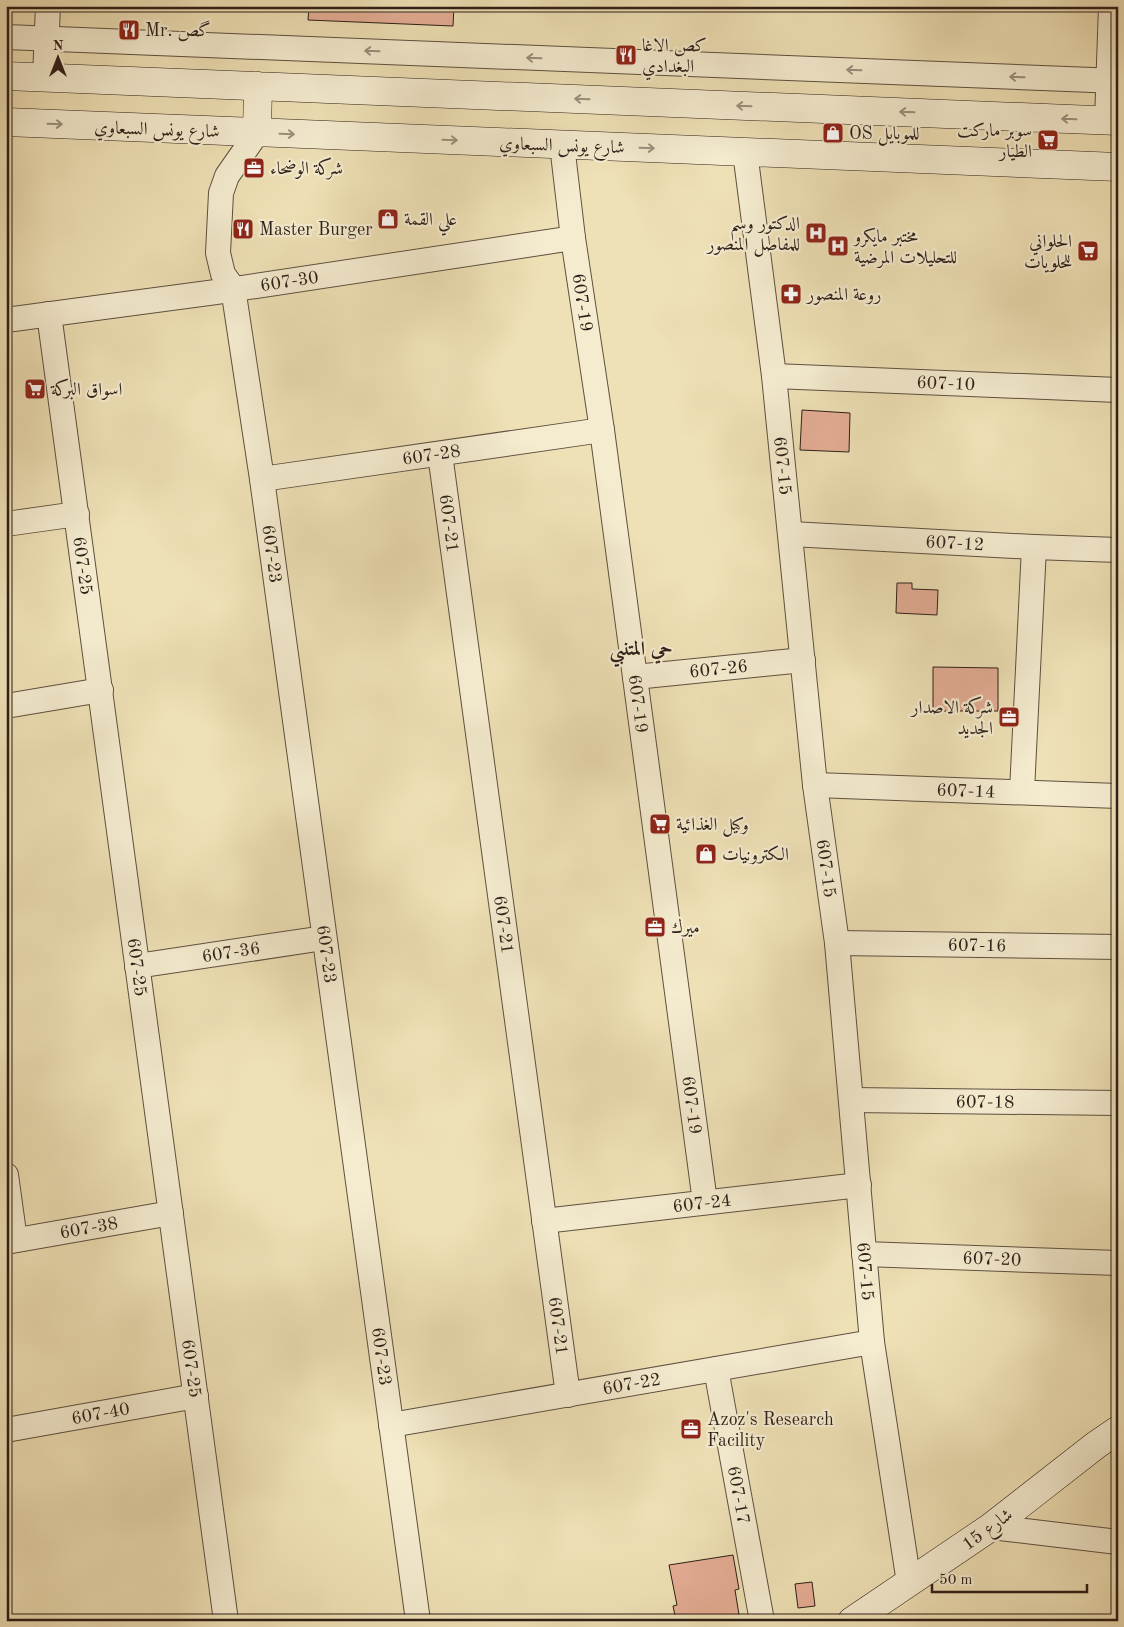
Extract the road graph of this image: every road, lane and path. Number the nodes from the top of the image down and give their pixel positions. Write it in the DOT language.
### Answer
graph roads {
  1 [pos="48,6"];
  2 [pos="1111,6"];
  3 [pos="6,37"];
  4 [pos="46,39"];
  5 [pos="6,76"];
  6 [pos="45,77"];
  7 [pos="1113,80"];
  8 [pos="258,86"];
  9 [pos="1112,120"];
  10 [pos="6,122"];
  11 [pos="257,133"];
  12 [pos="562,145"];
  13 [pos="745,152"];
  14 [pos="1118,168"];
  15 [pos="573,238"];
  16 [pos="233,288"];
  17 [pos="50,314"];
  18 [pos="6,320"];
  19 [pos="774,376"];
  20 [pos="1118,390"];
  21 [pos="602,430"];
  22 [pos="440,454"];
  23 [pos="262,479"];
  24 [pos="77,514"];
  25 [pos="6,524"];
  26 [pos="791,534"];
  27 [pos="1034,547"];
  28 [pos="1118,550"];
  29 [pos="803,660"];
  30 [pos="635,677"];
  31 [pos="101,690"];
  32 [pos="6,706"];
  33 [pos="815,785"];
  34 [pos="1022,791"];
  35 [pos="1118,796"];
  36 [pos="324,938"];
  37 [pos="837,943"];
  38 [pos="1118,947"];
  39 [pos="137,966"];
  40 [pos="851,1100"];
  41 [pos="1118,1103"];
  42 [pos="6,1175"];
  43 [pos="859,1186"];
  44 [pos="705,1202"];
  45 [pos="171,1213"];
  46 [pos="544,1221"];
  47 [pos="11,1241"];
  48 [pos="864,1254"];
  49 [pos="1118,1263"];
  50 [pos="872,1342"];
  51 [pos="716,1369"];
  52 [pos="568,1395"];
  53 [pos="196,1396"];
  54 [pos="391,1425"];
  55 [pos="6,1430"];
  56 [pos="1118,1430"];
  57 [pos="992,1527"];
  58 [pos="1118,1542"];
  59 [pos="909,1583"];
  60 [pos="226,1621"];
  61 [pos="418,1621"];
  62 [pos="762,1621"];
  63 [pos="852,1621"];
  1 -- 4 [label="street"];
  2 -- 7 [label="street"];
  3 -- 4 [label="street"];
  4 -- 6 [label="street"];
  7 -- 4 [label="street, one-way"];
  5 -- 6 [label="main road"];
  6 -- 8 [label="main road"];
  7 -- 9 [label="street"];
  9 -- 8 [label="main road, one-way"];
  8 -- 11 [label="main road"];
  10 -- 11 [label="main road, شارع يونس السبعاوي, one-way"];
  11 -- 12 [label="main road, شارع يونس السبعاوي, one-way"];
  11 -- 16 [label="street"];
  12 -- 13 [label="main road, شارع يونس السبعاوي, one-way"];
  12 -- 15 [label="street, 607-19"];
  13 -- 14 [label="main road, شارع يونس السبعاوي"];
  13 -- 19 [label="street, 607-15"];
  15 -- 16 [label="street, 607-30"];
  15 -- 21 [label="street, 607-19"];
  16 -- 17 [label="street, 607-30"];
  16 -- 23 [label="street, 607-23"];
  17 -- 18 [label="street, 607-30"];
  17 -- 24 [label="street, 607-25"];
  19 -- 20 [label="street, 607-10"];
  19 -- 26 [label="street, 607-15"];
  21 -- 22 [label="street, 607-28"];
  21 -- 30 [label="street, 607-19"];
  22 -- 23 [label="street, 607-28"];
  22 -- 46 [label="street, 607-21"];
  23 -- 36 [label="street, 607-23"];
  24 -- 25 [label="street"];
  24 -- 31 [label="street, 607-25"];
  26 -- 27 [label="street, 607-12"];
  26 -- 29 [label="street, 607-15"];
  27 -- 28 [label="street, 607-12"];
  27 -- 34 [label="street"];
  29 -- 30 [label="street, 607-26"];
  29 -- 33 [label="street, 607-15"];
  30 -- 44 [label="street, 607-19"];
  31 -- 32 [label="street"];
  31 -- 39 [label="street, 607-25"];
  33 -- 34 [label="street, 607-14"];
  33 -- 37 [label="street, 607-15"];
  34 -- 35 [label="street, 607-14"];
  36 -- 39 [label="street, 607-36"];
  36 -- 54 [label="street, 607-23"];
  37 -- 38 [label="street, 607-16"];
  37 -- 40 [label="street, 607-15"];
  39 -- 45 [label="street, 607-25"];
  40 -- 41 [label="street, 607-18"];
  40 -- 43 [label="street, 607-15"];
  42 -- 47 [label="street"];
  43 -- 44 [label="street, 607-24"];
  43 -- 48 [label="street, 607-15"];
  44 -- 46 [label="street, 607-24"];
  45 -- 47 [label="street, 607-38"];
  45 -- 53 [label="street, 607-25"];
  46 -- 52 [label="street, 607-21"];
  48 -- 49 [label="street, 607-20"];
  48 -- 50 [label="street, 607-15"];
  50 -- 51 [label="street, 607-22"];
  50 -- 59 [label="street, 607-15"];
  51 -- 52 [label="street, 607-22"];
  51 -- 62 [label="street, 607-17"];
  52 -- 54 [label="street, 607-22"];
  53 -- 55 [label="street, 607-40"];
  53 -- 60 [label="street, 607-25"];
  54 -- 61 [label="street, 607-23"];
  56 -- 57 [label="main road, شارع 15"];
  57 -- 58 [label="street"];
  57 -- 59 [label="main road, شارع 15"];
  59 -- 63 [label="main road, شارع 15"];
}
